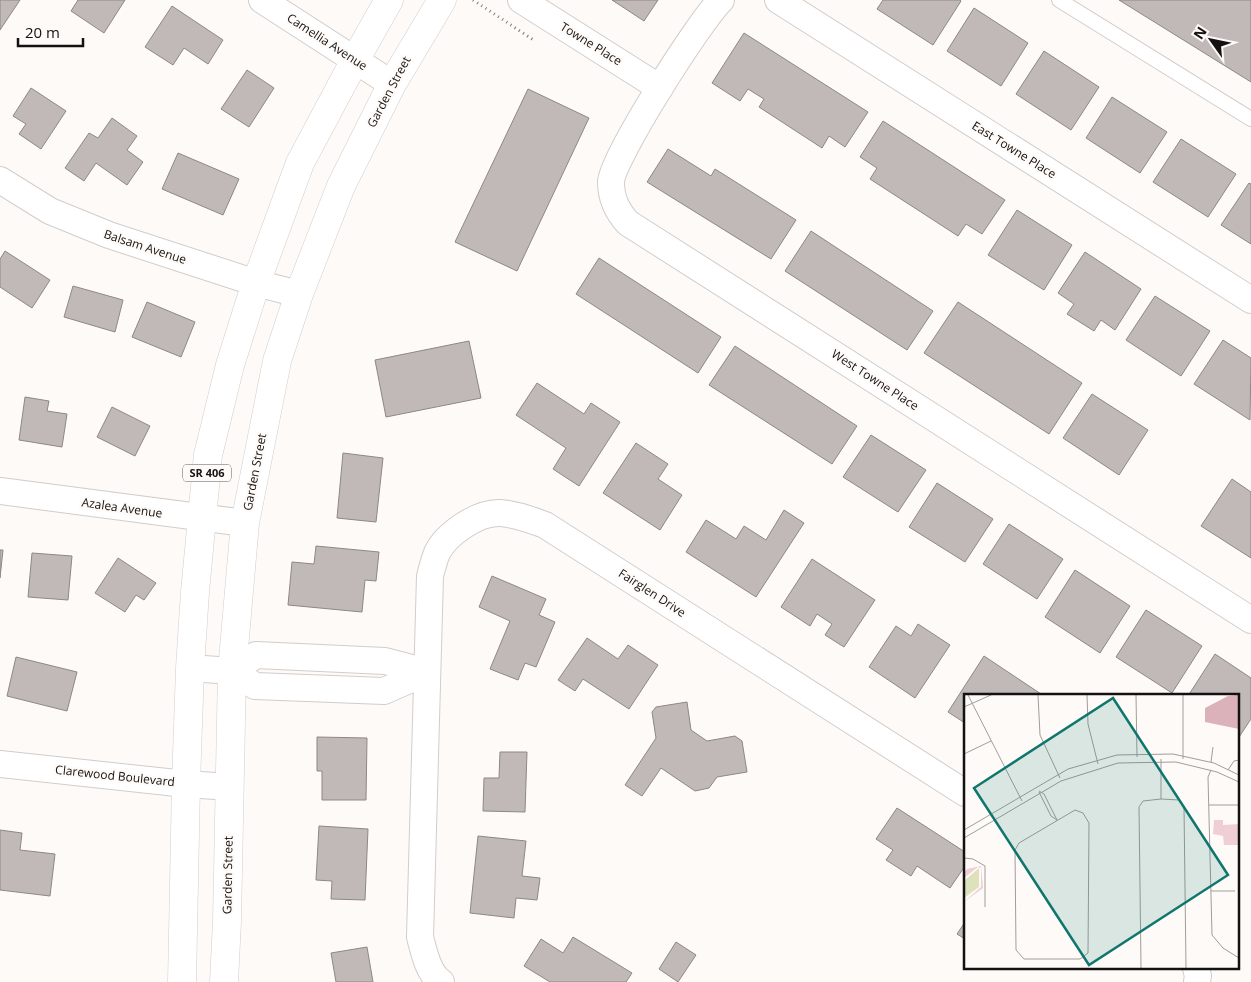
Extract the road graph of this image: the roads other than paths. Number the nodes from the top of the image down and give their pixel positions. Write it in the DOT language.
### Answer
graph roads {
  1 [pos="262,0"];
  2 [pos="389,0"];
  3 [pos="442,0"];
  4 [pos="521,0"];
  5 [pos="721,0"];
  6 [pos="778,0"];
  7 [pos="1059,0"];
  8 [pos="355,60"];
  9 [pos="392,84"];
  10 [pos="660,88"];
  11 [pos="1251,119"];
  12 [pos="0,180"];
  13 [pos="256,283"];
  14 [pos="299,294"];
  15 [pos="1251,300"];
  16 [pos="0,491"];
  17 [pos="202,518"];
  18 [pos="245,523"];
  19 [pos="1251,620"];
  20 [pos="190,668"];
  21 [pos="232,671"];
  22 [pos="427,672"];
  23 [pos="0,764"];
  24 [pos="186,784"];
  25 [pos="230,786"];
  26 [pos="964,792"];
  27 [pos="182,982"];
  28 [pos="224,982"];
  29 [pos="441,982"];
  1 -- 8 [label="street, Camellia Avenue"];
  2 -- 8 [label="main road, SR 406"];
  3 -- 9 [label="main road, Garden Street"];
  4 -- 10 [label="street, Towne Place"];
  5 -- 10 [label="street"];
  6 -- 15 [label="street, East Towne Place"];
  7 -- 11 [label="lane"];
  8 -- 9 [label="street, Camellia Avenue"];
  8 -- 13 [label="main road, SR 406"];
  9 -- 14 [label="main road, Garden Street"];
  10 -- 19 [label="street, West Towne Place"];
  12 -- 13 [label="street, Balsam Avenue"];
  13 -- 14 [label="street, Balsam Avenue"];
  13 -- 17 [label="main road, SR 406"];
  14 -- 18 [label="main road, Garden Street"];
  16 -- 17 [label="street, Azalea Avenue"];
  17 -- 18 [label="street, Azalea Avenue"];
  17 -- 20 [label="main road, SR 406"];
  18 -- 21 [label="main road, Garden Street"];
  20 -- 21 [label="street"];
  20 -- 24 [label="main road, SR 406"];
  21 -- 22 [label="street"];
  21 -- 25 [label="main road, Garden Street"];
  22 -- 26 [label="street, Fairglen Drive"];
  22 -- 29 [label="street, Fairglen Drive"];
  23 -- 24 [label="street, Clarewood Boulevard"];
  24 -- 25 [label="street, Clarewood Boulevard"];
  24 -- 27 [label="main road, SR 406"];
  25 -- 28 [label="main road, Garden Street"];
}
